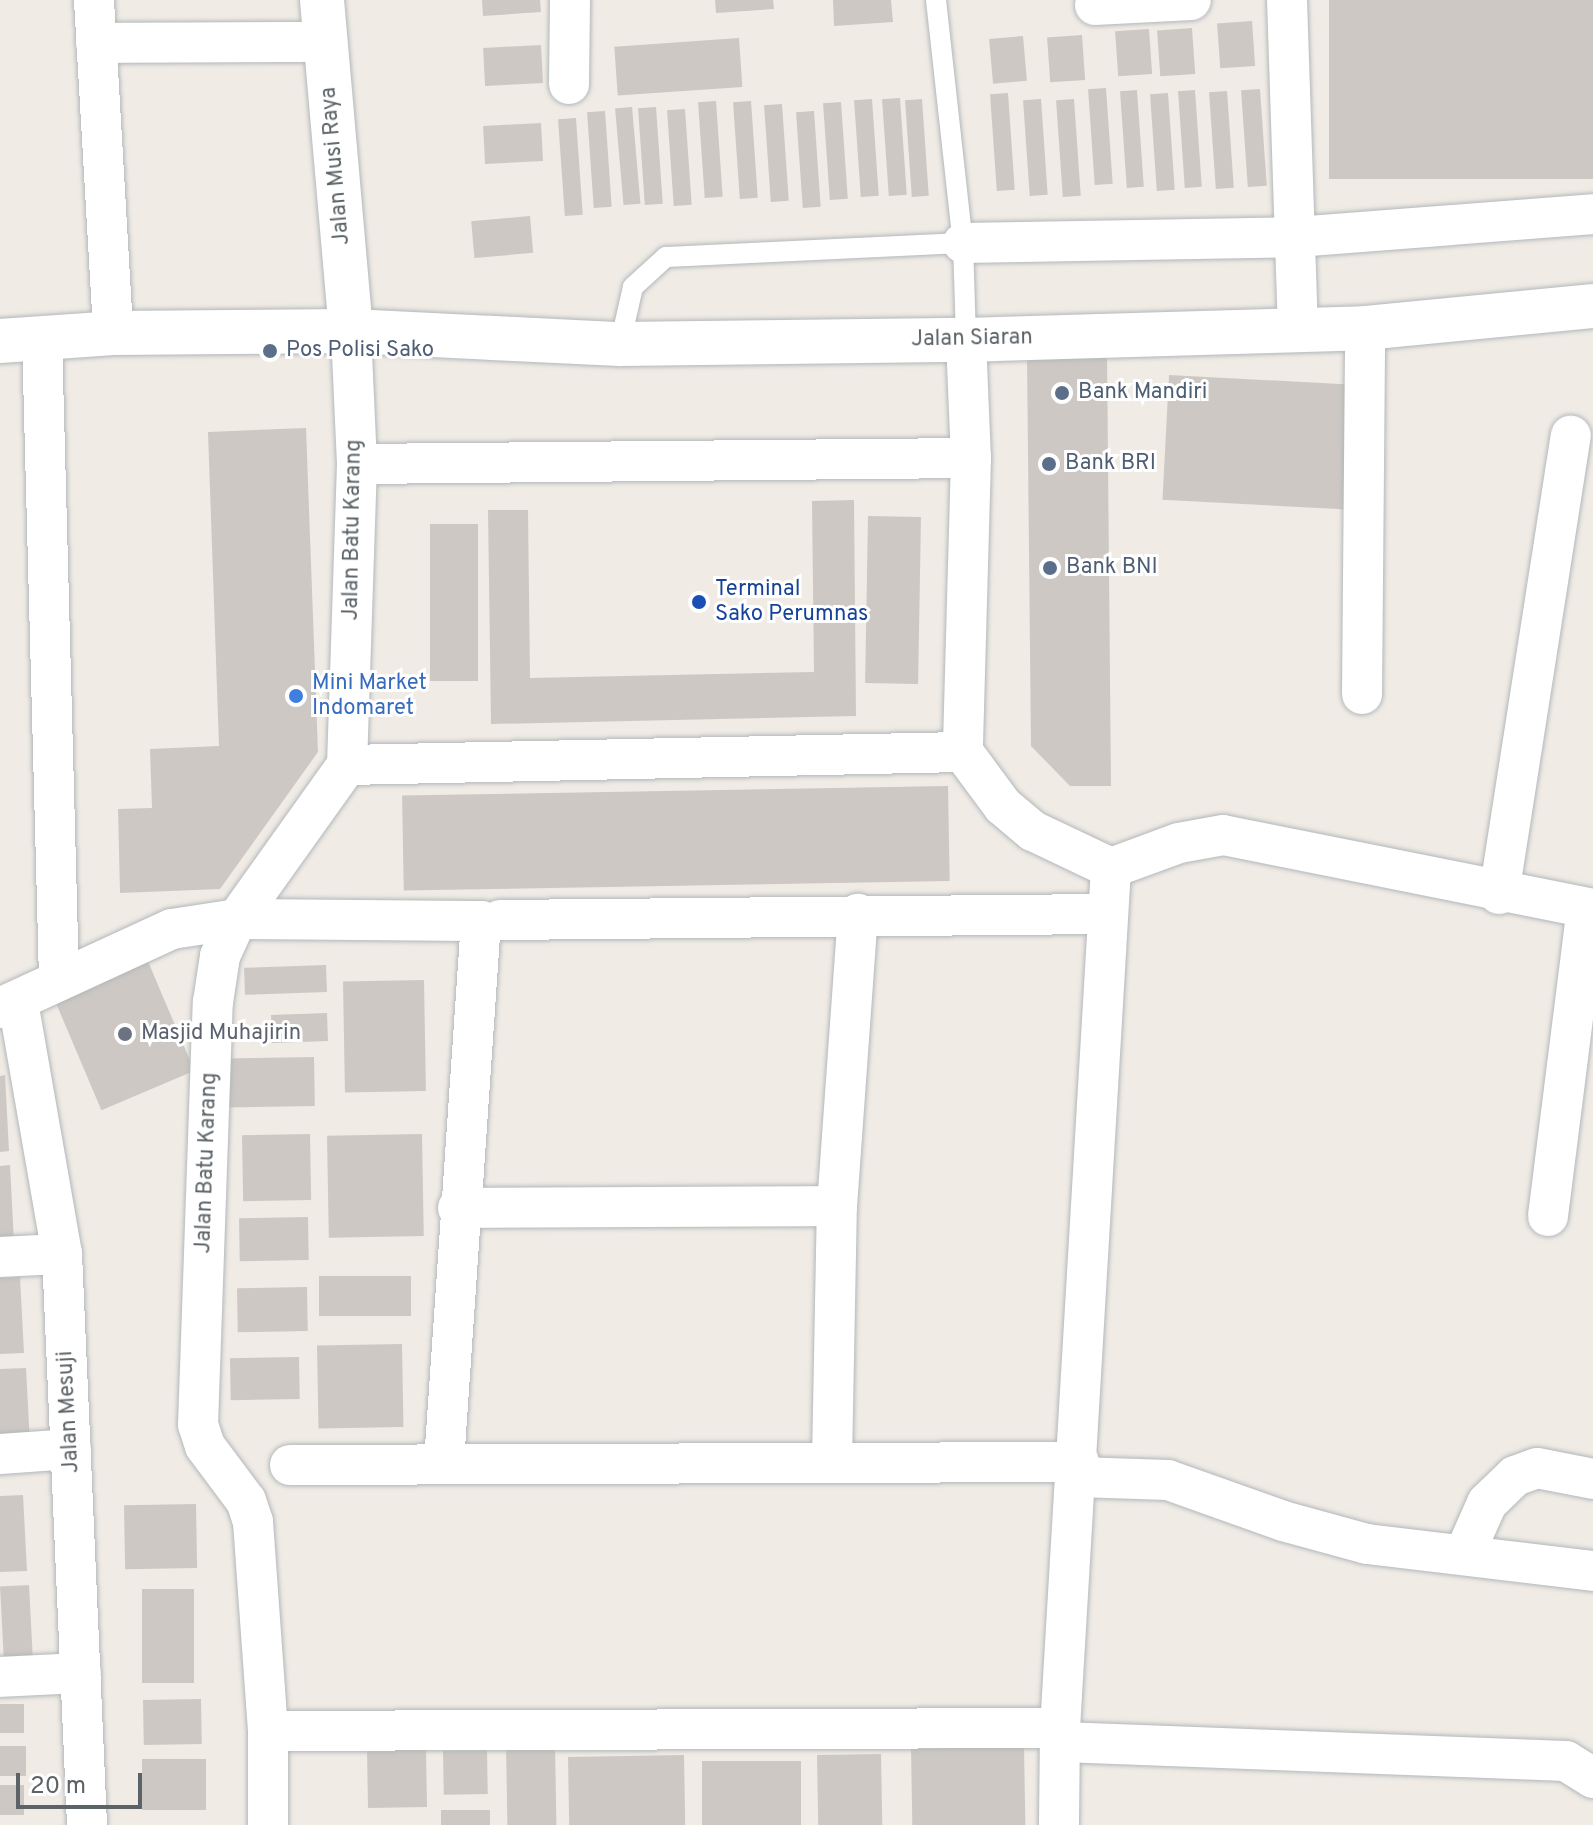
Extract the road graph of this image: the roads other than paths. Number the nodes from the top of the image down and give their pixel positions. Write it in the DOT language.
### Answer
graph roads {
  1 [pos="94,0"];
  2 [pos="936,0"];
  3 [pos="1191,0"];
  4 [pos="1287,0"];
  5 [pos="570,3"];
  6 [pos="1095,5"];
  7 [pos="323,21"];
  8 [pos="96,43"];
  9 [pos="569,84"];
  10 [pos="1593,214"];
  11 [pos="1296,237"];
  12 [pos="963,243"];
  13 [pos="1593,306"];
  14 [pos="1365,328"];
  15 [pos="1298,330"];
  16 [pos="351,331"];
  17 [pos="113,333"];
  18 [pos="21,339"];
  19 [pos="966,340"];
  20 [pos="620,344"];
  21 [pos="1571,436"];
  22 [pos="971,458"];
  23 [pos="357,464"];
  24 [pos="1362,694"];
  25 [pos="963,752"];
  26 [pos="347,765"];
  27 [pos="1111,868"];
  28 [pos="1499,894"];
  29 [pos="1590,909"];
  30 [pos="858,914"];
  31 [pos="1106,914"];
  32 [pos="237,919"];
  33 [pos="500,920"];
  34 [pos="59,978"];
  35 [pos="9,1005"];
  36 [pos="837,1206"];
  37 [pos="458,1208"];
  38 [pos="1548,1216"];
  39 [pos="62,1254"];
  40 [pos="0,1257"];
  41 [pos="71,1449"];
  42 [pos="0,1454"];
  43 [pos="832,1461"];
  44 [pos="444,1463"];
  45 [pos="290,1465"];
  46 [pos="1078,1470"];
  47 [pos="1593,1479"];
  48 [pos="1464,1555"];
  49 [pos="1593,1571"];
  50 [pos="81,1673"];
  51 [pos="0,1677"];
  52 [pos="268,1731"];
  53 [pos="1061,1735"];
  54 [pos="1593,1778"];
  55 [pos="87,1825"];
  56 [pos="268,1825"];
  57 [pos="1059,1825"];
  1 -- 8 [label="street"];
  2 -- 12 [label="lane"];
  3 -- 6 [label="street"];
  4 -- 11 [label="street"];
  5 -- 9 [label="street"];
  7 -- 8 [label="street"];
  7 -- 16 [label="street, Jalan Musi Raya"];
  8 -- 17 [label="street"];
  10 -- 11 [label="street"];
  11 -- 12 [label="street"];
  11 -- 15 [label="street"];
  12 -- 19 [label="lane"];
  12 -- 20 [label="lane"];
  13 -- 14 [label="street, Jalan Siaran"];
  14 -- 15 [label="street, Jalan Siaran"];
  14 -- 24 [label="street"];
  15 -- 19 [label="street, Jalan Siaran"];
  16 -- 17 [label="street, Jalan Siaran"];
  16 -- 20 [label="street, Jalan Siaran"];
  16 -- 23 [label="street, Jalan Batu Karang"];
  17 -- 18 [label="street, Jalan Siaran"];
  18 -- 34 [label="street"];
  19 -- 20 [label="street, Jalan Siaran"];
  19 -- 22 [label="street"];
  21 -- 28 [label="street"];
  22 -- 23 [label="street"];
  22 -- 25 [label="street"];
  23 -- 26 [label="street, Jalan Batu Karang"];
  25 -- 26 [label="street"];
  25 -- 27 [label="street"];
  26 -- 32 [label="street, Jalan Batu Karang"];
  27 -- 28 [label="street"];
  27 -- 31 [label="street"];
  28 -- 29 [label="street"];
  29 -- 38 [label="street"];
  30 -- 31 [label="street"];
  30 -- 33 [label="street"];
  30 -- 36 [label="street"];
  31 -- 46 [label="street"];
  32 -- 34 [label="street"];
  32 -- 37 [label="street"];
  32 -- 52 [label="street, Jalan Batu Karang"];
  34 -- 35 [label="street"];
  35 -- 39 [label="street, Jalan Mesuji"];
  36 -- 37 [label="street"];
  36 -- 43 [label="street"];
  37 -- 44 [label="street"];
  39 -- 40 [label="street"];
  39 -- 41 [label="street, Jalan Mesuji"];
  41 -- 42 [label="street"];
  41 -- 50 [label="street, Jalan Mesuji"];
  43 -- 44 [label="street"];
  43 -- 46 [label="street"];
  44 -- 45 [label="street"];
  46 -- 48 [label="street"];
  46 -- 53 [label="street"];
  47 -- 48 [label="street"];
  48 -- 49 [label="street"];
  50 -- 51 [label="street"];
  50 -- 55 [label="street, Jalan Mesuji"];
  52 -- 53 [label="street"];
  52 -- 56 [label="street, Jalan Batu Karang"];
  53 -- 54 [label="street"];
  53 -- 57 [label="street"];
}
